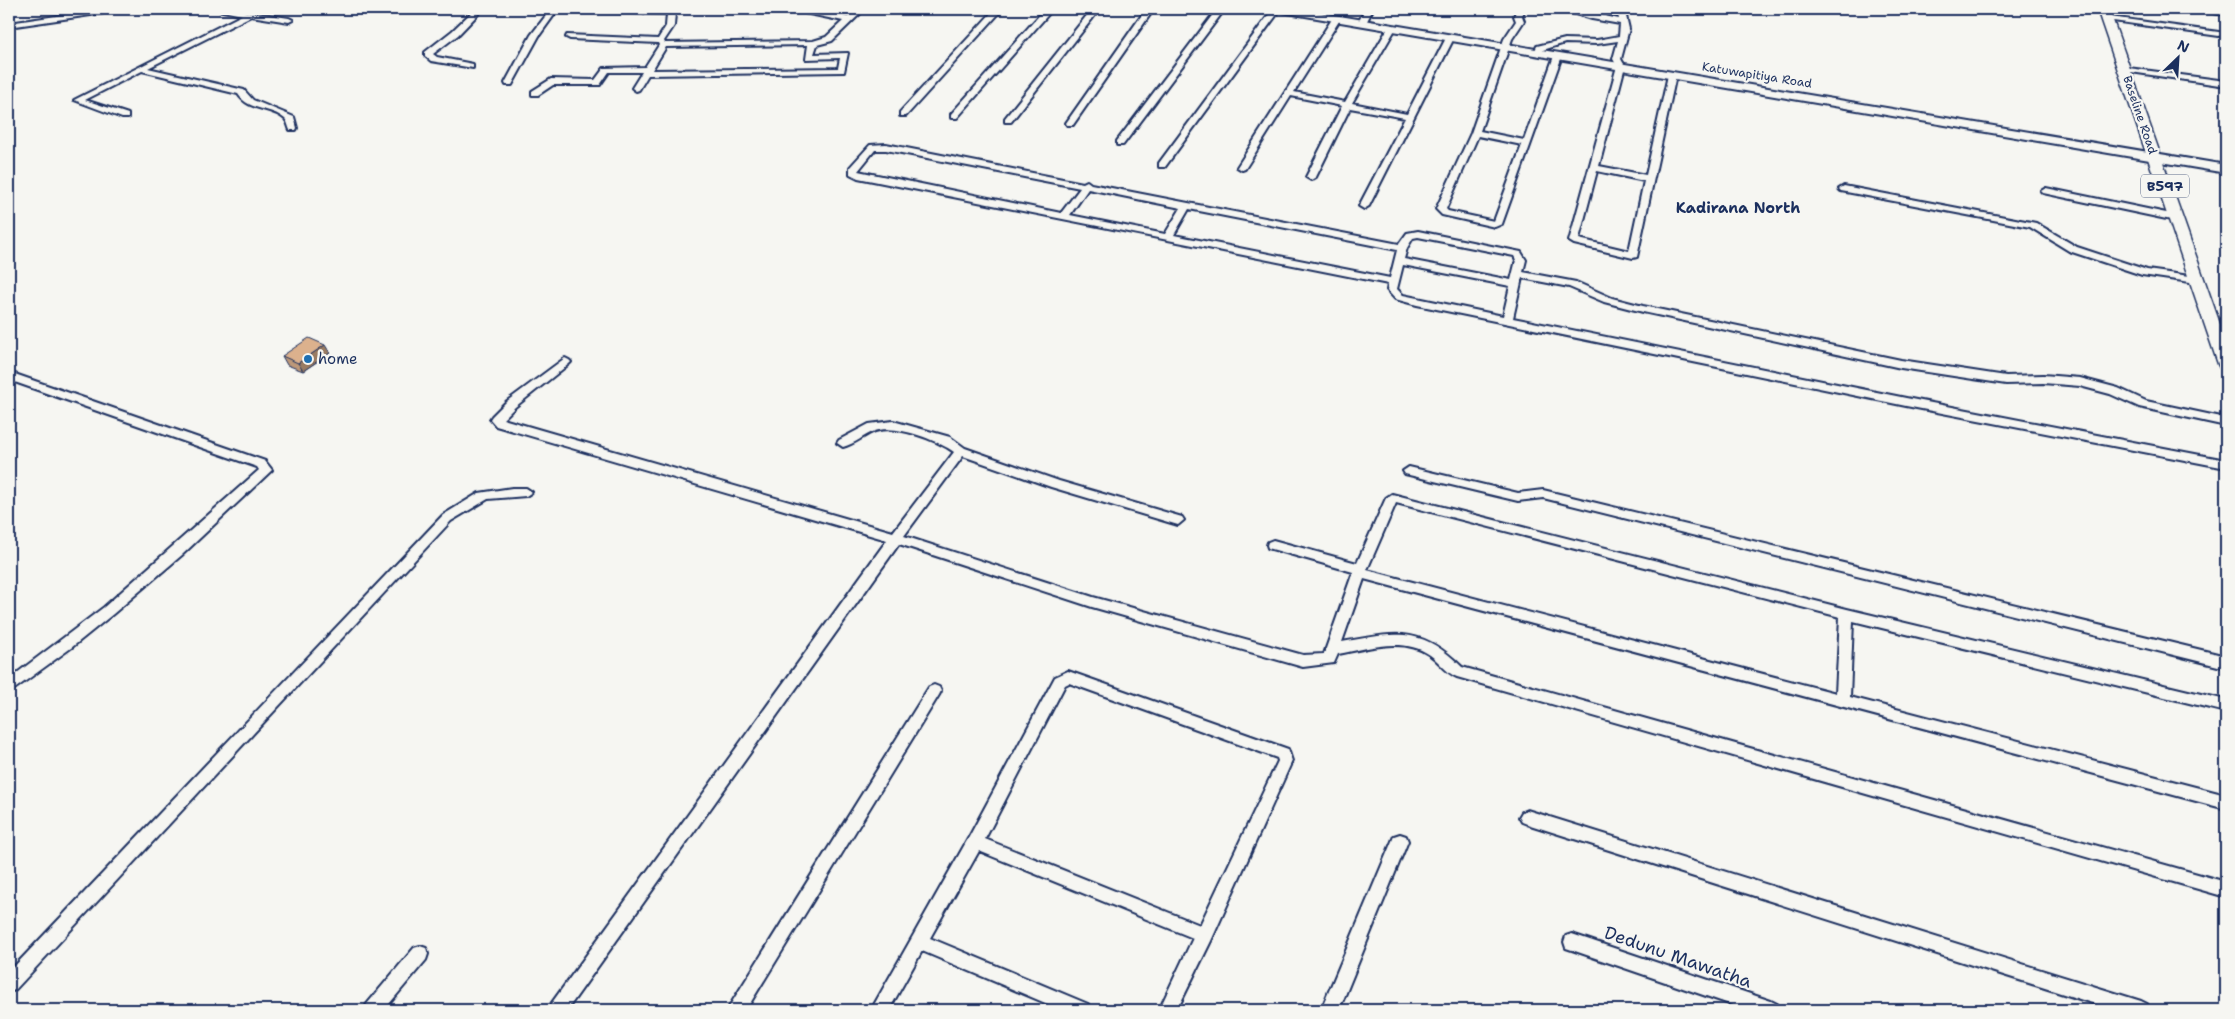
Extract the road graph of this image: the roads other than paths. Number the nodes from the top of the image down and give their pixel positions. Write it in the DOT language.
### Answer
graph roads {
  1 [pos="118,9"];
  2 [pos="217,9"];
  3 [pos="479,9"];
  4 [pos="795,9"];
  5 [pos="860,9"];
  6 [pos="999,9"];
  7 [pos="1049,9"];
  8 [pos="1096,9"];
  9 [pos="1150,9"];
  10 [pos="1221,9"];
  11 [pos="1277,9"];
  12 [pos="1282,9"];
  13 [pos="1369,9"];
  14 [pos="1521,9"];
  15 [pos="1563,9"];
  16 [pos="1630,9"];
  17 [pos="2198,9"];
  18 [pos="674,10"];
  19 [pos="2101,12"];
  20 [pos="2226,13"];
  21 [pos="250,14"];
  22 [pos="1337,18"];
  23 [pos="289,20"];
  24 [pos="849,20"];
  25 [pos="1624,22"];
  26 [pos="1362,23"];
  27 [pos="9,25"];
  28 [pos="1392,28"];
  29 [pos="2226,35"];
  30 [pos="570,37"];
  31 [pos="1450,38"];
  32 [pos="1622,38"];
  33 [pos="662,43"];
  34 [pos="813,43"];
  35 [pos="1506,47"];
  36 [pos="1538,52"];
  37 [pos="1558,56"];
  38 [pos="470,66"];
  39 [pos="1621,66"];
  40 [pos="142,69"];
  41 [pos="2124,69"];
  42 [pos="648,71"];
  43 [pos="1672,75"];
  44 [pos="509,83"];
  45 [pos="2226,84"];
  46 [pos="636,88"];
  47 [pos="535,93"];
  48 [pos="1288,93"];
  49 [pos="1348,105"];
  50 [pos="903,114"];
  51 [pos="125,116"];
  52 [pos="954,116"];
  53 [pos="1411,117"];
  54 [pos="1008,120"];
  55 [pos="1070,123"];
  56 [pos="293,128"];
  57 [pos="1475,133"];
  58 [pos="1120,143"];
  59 [pos="1528,144"];
  60 [pos="2154,156"];
  61 [pos="1162,165"];
  62 [pos="1242,167"];
  63 [pos="1594,168"];
  64 [pos="2226,169"];
  65 [pos="1311,177"];
  66 [pos="1650,179"];
  67 [pos="1088,184"];
  68 [pos="1844,189"];
  69 [pos="2046,191"];
  70 [pos="1187,205"];
  71 [pos="1364,206"];
  72 [pos="1064,216"];
  73 [pos="2176,218"];
  74 [pos="1168,237"];
  75 [pos="1402,248"];
  76 [pos="1398,261"];
  77 [pos="1516,279"];
  78 [pos="2197,280"];
  79 [pos="1392,282"];
  80 [pos="1506,320"];
  81 [pos="565,362"];
  82 [pos="2226,364"];
  83 [pos="9,376"];
  84 [pos="2226,422"];
  85 [pos="843,443"];
  86 [pos="961,452"];
  87 [pos="2226,464"];
  88 [pos="1409,471"];
  89 [pos="526,492"];
  90 [pos="1178,520"];
  91 [pos="896,538"];
  92 [pos="1273,545"];
  93 [pos="1360,571"];
  94 [pos="1847,614"];
  95 [pos="1333,649"];
  96 [pos="2226,662"];
  97 [pos="9,688"];
  98 [pos="934,691"];
  99 [pos="1843,701"];
  100 [pos="2226,706"];
  101 [pos="2226,802"];
  102 [pos="1527,817"];
  103 [pos="1400,841"];
  104 [pos="975,842"];
  105 [pos="2226,890"];
  106 [pos="1205,935"];
  107 [pos="920,942"];
  108 [pos="1572,942"];
  109 [pos="420,954"];
  110 [pos="9,984"];
  111 [pos="373,1010"];
  112 [pos="558,1010"];
  113 [pos="736,1010"];
  114 [pos="880,1010"];
  115 [pos="1082,1010"];
  116 [pos="1168,1010"];
  117 [pos="1330,1010"];
  118 [pos="1771,1010"];
  119 [pos="2141,1010"];
  1 -- 27 [label="street"];
  2 -- 21 [label="street"];
  3 -- 38 [label="street"];
  4 -- 24 [label="street"];
  5 -- 24 [label="street"];
  6 -- 50 [label="street"];
  7 -- 52 [label="street"];
  8 -- 54 [label="street"];
  9 -- 55 [label="street"];
  10 -- 58 [label="street"];
  11 -- 61 [label="street"];
  12 -- 22 [label="street, Katuwapitiya Road"];
  13 -- 26 [label="street"];
  14 -- 35 [label="street"];
  15 -- 25 [label="street"];
  16 -- 25 [label="street"];
  17 -- 20 [label="street"];
  18 -- 33 [label="street"];
  18 -- 44 [label="street"];
  19 -- 29 [label="street"];
  19 -- 41 [label="main road, Baseline Road / B597"];
  21 -- 23 [label="street"];
  21 -- 40 [label="street"];
  22 -- 26 [label="street, Katuwapitiya Road"];
  22 -- 48 [label="street"];
  24 -- 34 [label="street"];
  25 -- 32 [label="street"];
  26 -- 28 [label="street, Katuwapitiya Road"];
  28 -- 31 [label="street, Katuwapitiya Road"];
  28 -- 49 [label="street"];
  30 -- 33 [label="street"];
  31 -- 35 [label="street, Katuwapitiya Road"];
  31 -- 53 [label="street"];
  32 -- 36 [label="street"];
  32 -- 39 [label="street"];
  33 -- 34 [label="street"];
  33 -- 42 [label="street"];
  34 -- 42 [label="street"];
  35 -- 36 [label="street, Katuwapitiya Road"];
  35 -- 57 [label="street"];
  36 -- 37 [label="street, Katuwapitiya Road"];
  37 -- 39 [label="street, Katuwapitiya Road"];
  37 -- 59 [label="street"];
  39 -- 43 [label="street, Katuwapitiya Road"];
  39 -- 63 [label="street"];
  40 -- 51 [label="street"];
  40 -- 56 [label="street"];
  41 -- 45 [label="street"];
  41 -- 60 [label="main road, Baseline Road / B597"];
  42 -- 46 [label="street"];
  42 -- 47 [label="street"];
  43 -- 60 [label="street, Katuwapitiya Road"];
  43 -- 66 [label="street"];
  48 -- 49 [label="street"];
  48 -- 62 [label="street"];
  49 -- 53 [label="street"];
  49 -- 65 [label="street"];
  53 -- 71 [label="street"];
  57 -- 59 [label="street"];
  57 -- 59 [label="street"];
  60 -- 64 [label="street, Katuwapitiya Road"];
  60 -- 73 [label="main road, Baseline Road / B597"];
  63 -- 66 [label="street"];
  63 -- 66 [label="street"];
  67 -- 70 [label="street"];
  67 -- 72 [label="street"];
  67 -- 72 [label="street"];
  68 -- 78 [label="street"];
  69 -- 73 [label="street"];
  70 -- 74 [label="street"];
  70 -- 75 [label="street"];
  72 -- 74 [label="street"];
  73 -- 78 [label="main road, Baseline Road / B597"];
  74 -- 79 [label="street"];
  75 -- 76 [label="street"];
  75 -- 77 [label="street"];
  76 -- 77 [label="street"];
  76 -- 79 [label="street"];
  77 -- 80 [label="street"];
  77 -- 84 [label="street"];
  78 -- 82 [label="main road, Baseline Road / B597"];
  79 -- 80 [label="street"];
  80 -- 87 [label="street"];
  81 -- 91 [label="street"];
  83 -- 97 [label="street"];
  85 -- 86 [label="street"];
  86 -- 90 [label="street"];
  86 -- 91 [label="street"];
  88 -- 96 [label="street"];
  89 -- 110 [label="street"];
  91 -- 95 [label="street"];
  91 -- 112 [label="street"];
  92 -- 93 [label="street"];
  93 -- 94 [label="street"];
  93 -- 95 [label="street"];
  93 -- 99 [label="street"];
  94 -- 99 [label="street"];
  94 -- 100 [label="street"];
  95 -- 105 [label="street"];
  98 -- 113 [label="street"];
  99 -- 101 [label="street"];
  102 -- 119 [label="street"];
  103 -- 117 [label="street"];
  104 -- 106 [label="street"];
  104 -- 106 [label="street"];
  104 -- 107 [label="street"];
  106 -- 116 [label="street"];
  107 -- 114 [label="street"];
  107 -- 115 [label="street"];
  108 -- 118 [label="street, Dedunu Mawatha"];
  109 -- 111 [label="street"];
}
